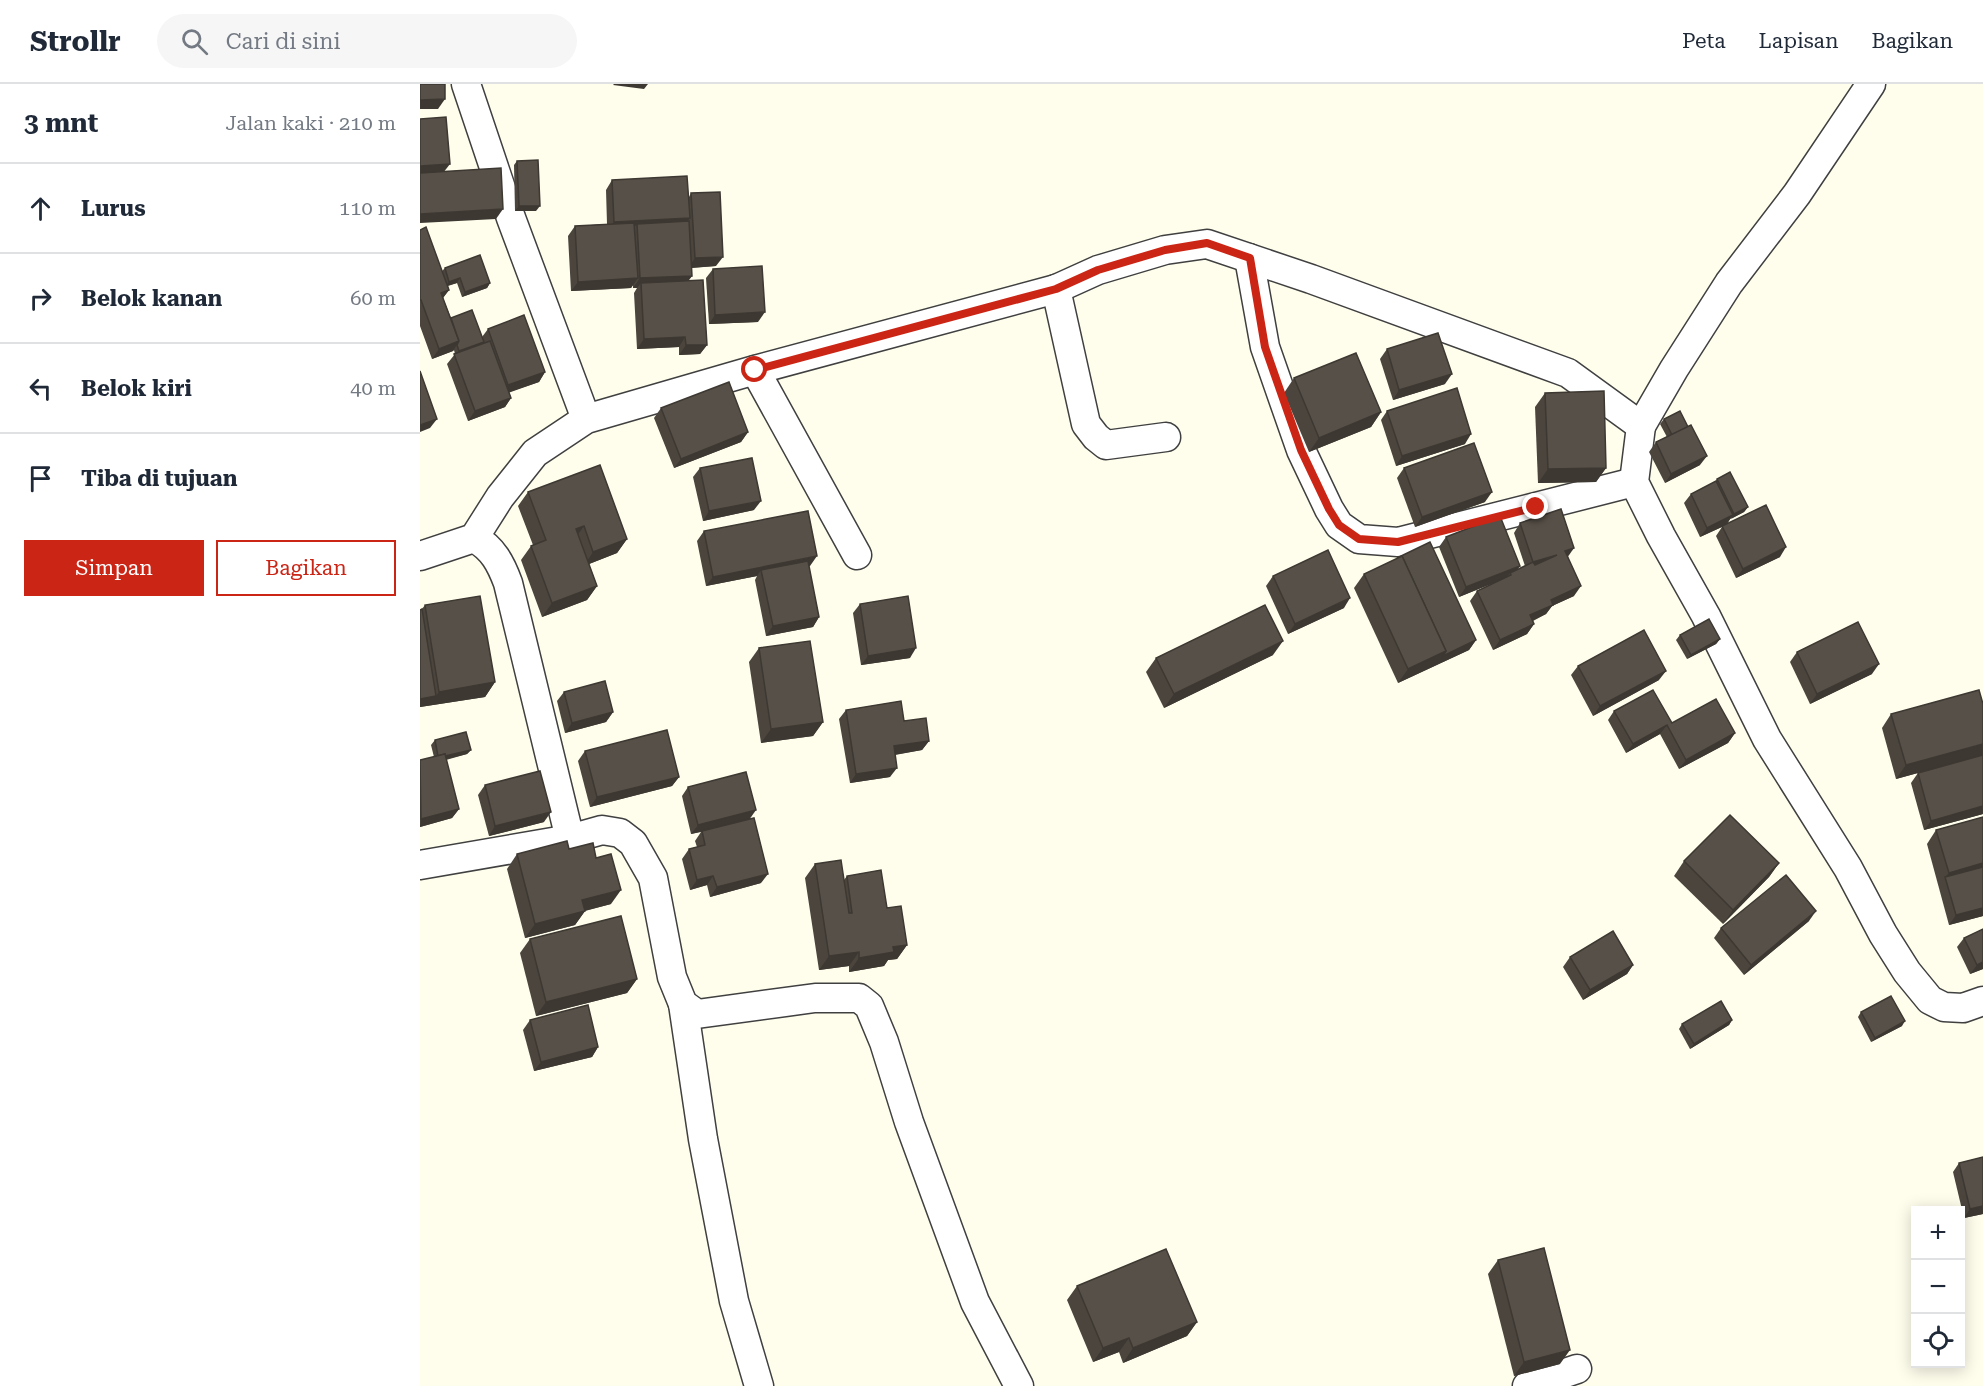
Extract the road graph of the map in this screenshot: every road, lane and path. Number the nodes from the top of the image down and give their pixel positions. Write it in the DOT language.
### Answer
graph roads {
  1 [pos="466,84"];
  2 [pos="1871,84"];
  3 [pos="1250,258"];
  4 [pos="1056,289"];
  5 [pos="755,370"];
  6 [pos="586,419"];
  7 [pos="1641,426"];
  8 [pos="1166,437"];
  9 [pos="1634,482"];
  10 [pos="474,538"];
  11 [pos="857,555"];
  12 [pos="420,556"];
  13 [pos="570,839"];
  14 [pos="420,866"];
  15 [pos="1983,1001"];
  16 [pos="683,1004"];
  17 [pos="1577,1370"];
  18 [pos="759,1386"];
  19 [pos="1019,1386"];
  20 [pos="1527,1386"];
  1 -- 6 [label="street"];
  2 -- 7 [label="street"];
  3 -- 4 [label="street"];
  3 -- 7 [label="street"];
  3 -- 9 [label="street"];
  4 -- 5 [label="street"];
  4 -- 8 [label="street"];
  5 -- 6 [label="street"];
  5 -- 11 [label="street"];
  6 -- 10 [label="street"];
  7 -- 9 [label="street"];
  9 -- 15 [label="street"];
  10 -- 12 [label="street"];
  10 -- 13 [label="street"];
  13 -- 14 [label="street"];
  13 -- 16 [label="street"];
  16 -- 18 [label="street"];
  16 -- 19 [label="street"];
  17 -- 20 [label="street"];
}
